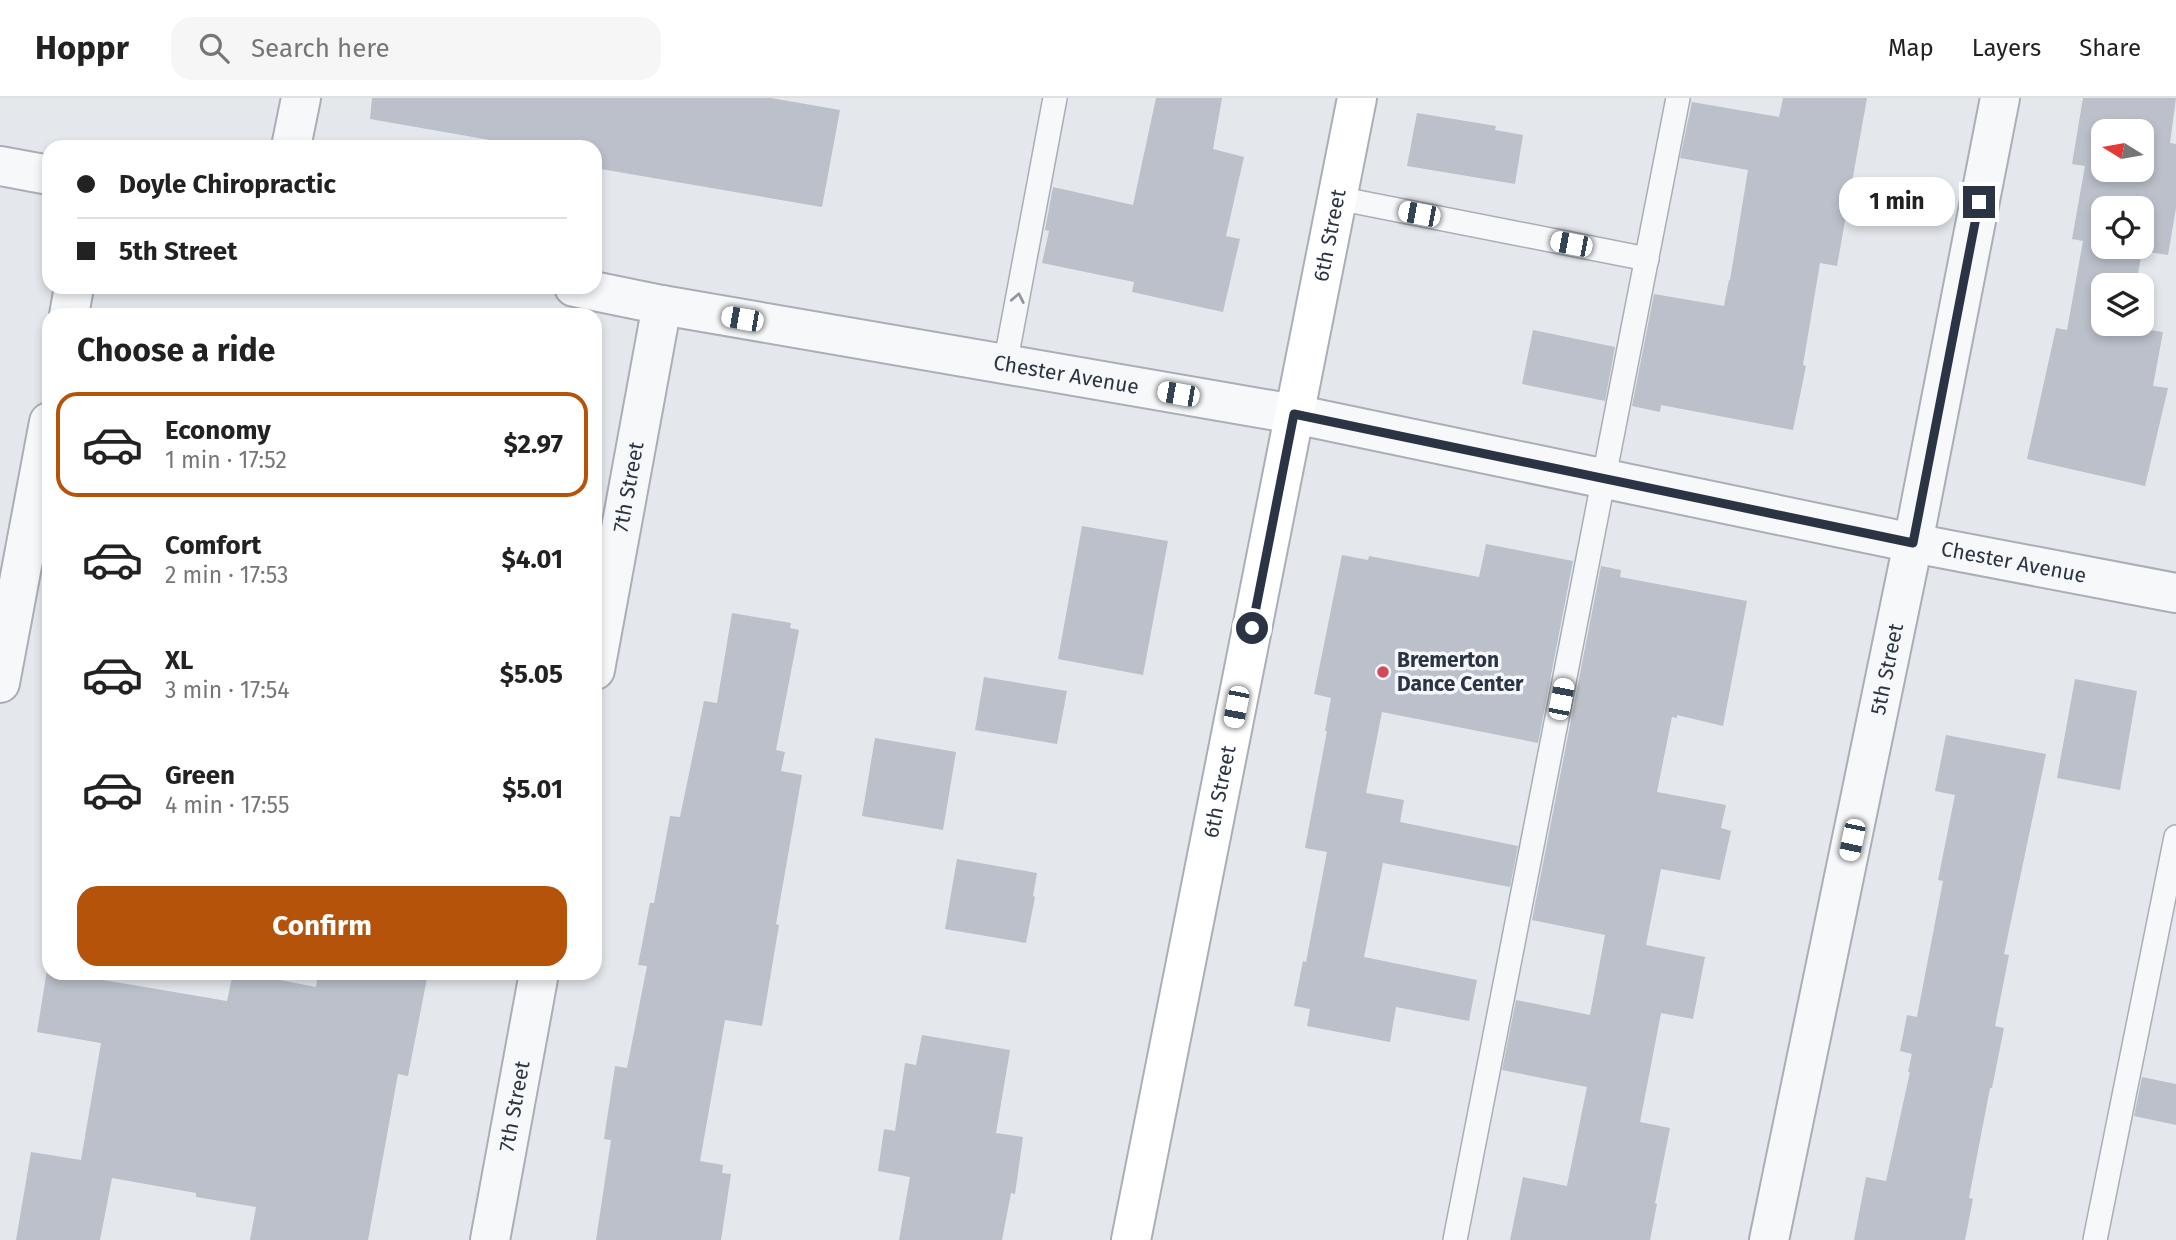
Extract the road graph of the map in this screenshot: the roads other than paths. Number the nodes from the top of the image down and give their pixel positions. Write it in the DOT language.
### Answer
graph roads {
  1 [pos="301,98"];
  2 [pos="1055,98"];
  3 [pos="1357,98"];
  4 [pos="1678,98"];
  5 [pos="2000,98"];
  6 [pos="292,140"];
  7 [pos="0,166"];
  8 [pos="42,174"];
  9 [pos="1337,198"];
  10 [pos="1647,258"];
  11 [pos="602,292"];
  12 [pos="662,304"];
  13 [pos="1005,365"];
  14 [pos="1294,414"];
  15 [pos="42,459"];
  16 [pos="1604,479"];
  17 [pos="1913,543"];
  18 [pos="2176,593"];
  19 [pos="602,632"];
  20 [pos="0,683"];
  21 [pos="2176,837"];
  22 [pos="539,980"];
  23 [pos="491,1240"];
  24 [pos="1131,1240"];
  25 [pos="1455,1240"];
  26 [pos="1769,1240"];
  27 [pos="2095,1240"];
  1 -- 6 [label="street"];
  13 -- 2 [label="lane, one-way"];
  3 -- 9 [label="main road, 6th Street"];
  4 -- 10 [label="lane"];
  5 -- 17 [label="street, 5th Street"];
  7 -- 8 [label="street"];
  9 -- 10 [label="lane"];
  9 -- 14 [label="main road, 6th Street"];
  10 -- 16 [label="lane"];
  11 -- 12 [label="street, Chester Avenue"];
  12 -- 13 [label="street, Chester Avenue"];
  12 -- 19 [label="street, 7th Street"];
  13 -- 14 [label="street, Chester Avenue"];
  14 -- 16 [label="street, Chester Avenue"];
  14 -- 24 [label="main road, 6th Street"];
  15 -- 20 [label="street"];
  16 -- 17 [label="street, Chester Avenue"];
  16 -- 25 [label="lane"];
  17 -- 18 [label="street, Chester Avenue"];
  17 -- 26 [label="street, 5th Street"];
  21 -- 27 [label="lane"];
  22 -- 23 [label="street, 7th Street"];
}
